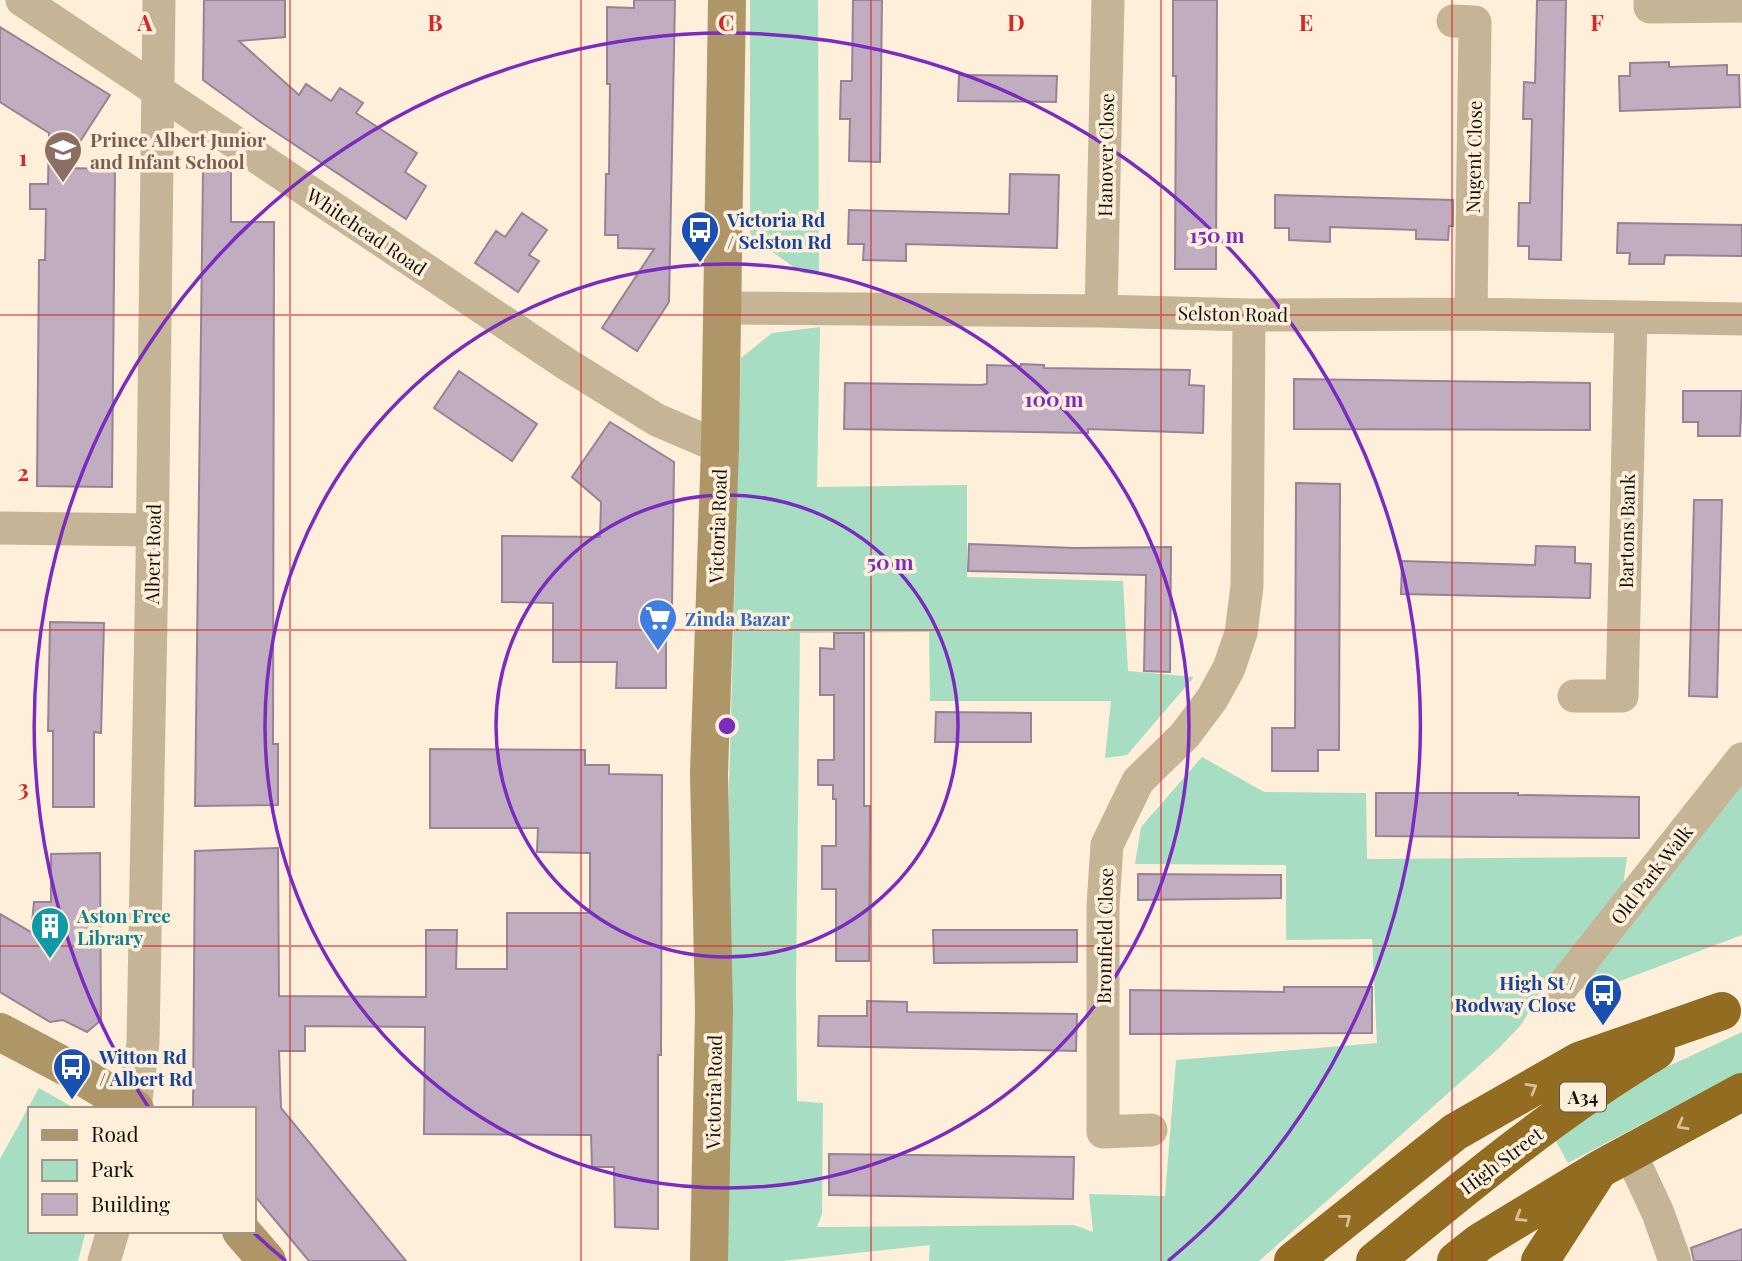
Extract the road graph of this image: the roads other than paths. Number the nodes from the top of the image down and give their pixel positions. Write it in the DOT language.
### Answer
graph roads {
  1 [pos="22,0"];
  2 [pos="159,0"];
  3 [pos="727,0"];
  4 [pos="1108,0"];
  5 [pos="1650,0"];
  6 [pos="1742,6"];
  7 [pos="1453,21"];
  8 [pos="158,92"];
  9 [pos="723,308"];
  10 [pos="1101,311"];
  11 [pos="1471,314"];
  12 [pos="1250,315"];
  13 [pos="1631,317"];
  14 [pos="1742,319"];
  15 [pos="720,447"];
  16 [pos="0,528"];
  17 [pos="152,530"];
  18 [pos="1574,696"];
  19 [pos="1742,759"];
  20 [pos="1561,988"];
  21 [pos="1732,1007"];
  22 [pos="0,1032"];
  23 [pos="1742,1092"];
  24 [pos="133,1107"];
  25 [pos="135,1107"];
  26 [pos="1151,1130"];
  27 [pos="1615,1161"];
  28 [pos="112,1233"];
  29 [pos="243,1233"];
  30 [pos="104,1261"];
  31 [pos="267,1261"];
  32 [pos="709,1261"];
  33 [pos="1293,1261"];
  34 [pos="1375,1261"];
  35 [pos="1456,1261"];
  36 [pos="1540,1261"];
  37 [pos="1675,1261"];
  1 -- 8 [label="street, Whitehead Road"];
  2 -- 8 [label="street, Albert Road"];
  3 -- 9 [label="street, Victoria Road"];
  4 -- 10 [label="street, Hanover Close"];
  5 -- 6 [label="street"];
  7 -- 11 [label="street, Nugent Close"];
  8 -- 15 [label="street, Whitehead Road"];
  8 -- 17 [label="street, Albert Road"];
  9 -- 10 [label="street, Selston Road"];
  9 -- 15 [label="street, Victoria Road"];
  10 -- 12 [label="street, Selston Road"];
  11 -- 12 [label="street, Selston Road"];
  11 -- 13 [label="street, Selston Road"];
  12 -- 26 [label="street, Bromfield Close"];
  13 -- 14 [label="street, Selston Road"];
  13 -- 18 [label="street, Bartons Bank"];
  15 -- 32 [label="street, Victoria Road"];
  16 -- 17 [label="street"];
  17 -- 25 [label="street, Albert Road"];
  19 -- 20 [label="street, Old Park Walk"];
  33 -- 21 [label="highway, one-way"];
  21 -- 34 [label="highway, High Street / A34"];
  22 -- 24 [label="street"];
  23 -- 27 [label="highway, one-way"];
  27 -- 35 [label="highway, one-way"];
  27 -- 36 [label="highway"];
  27 -- 37 [label="street"];
  28 -- 30 [label="street"];
  29 -- 31 [label="street"];
}
